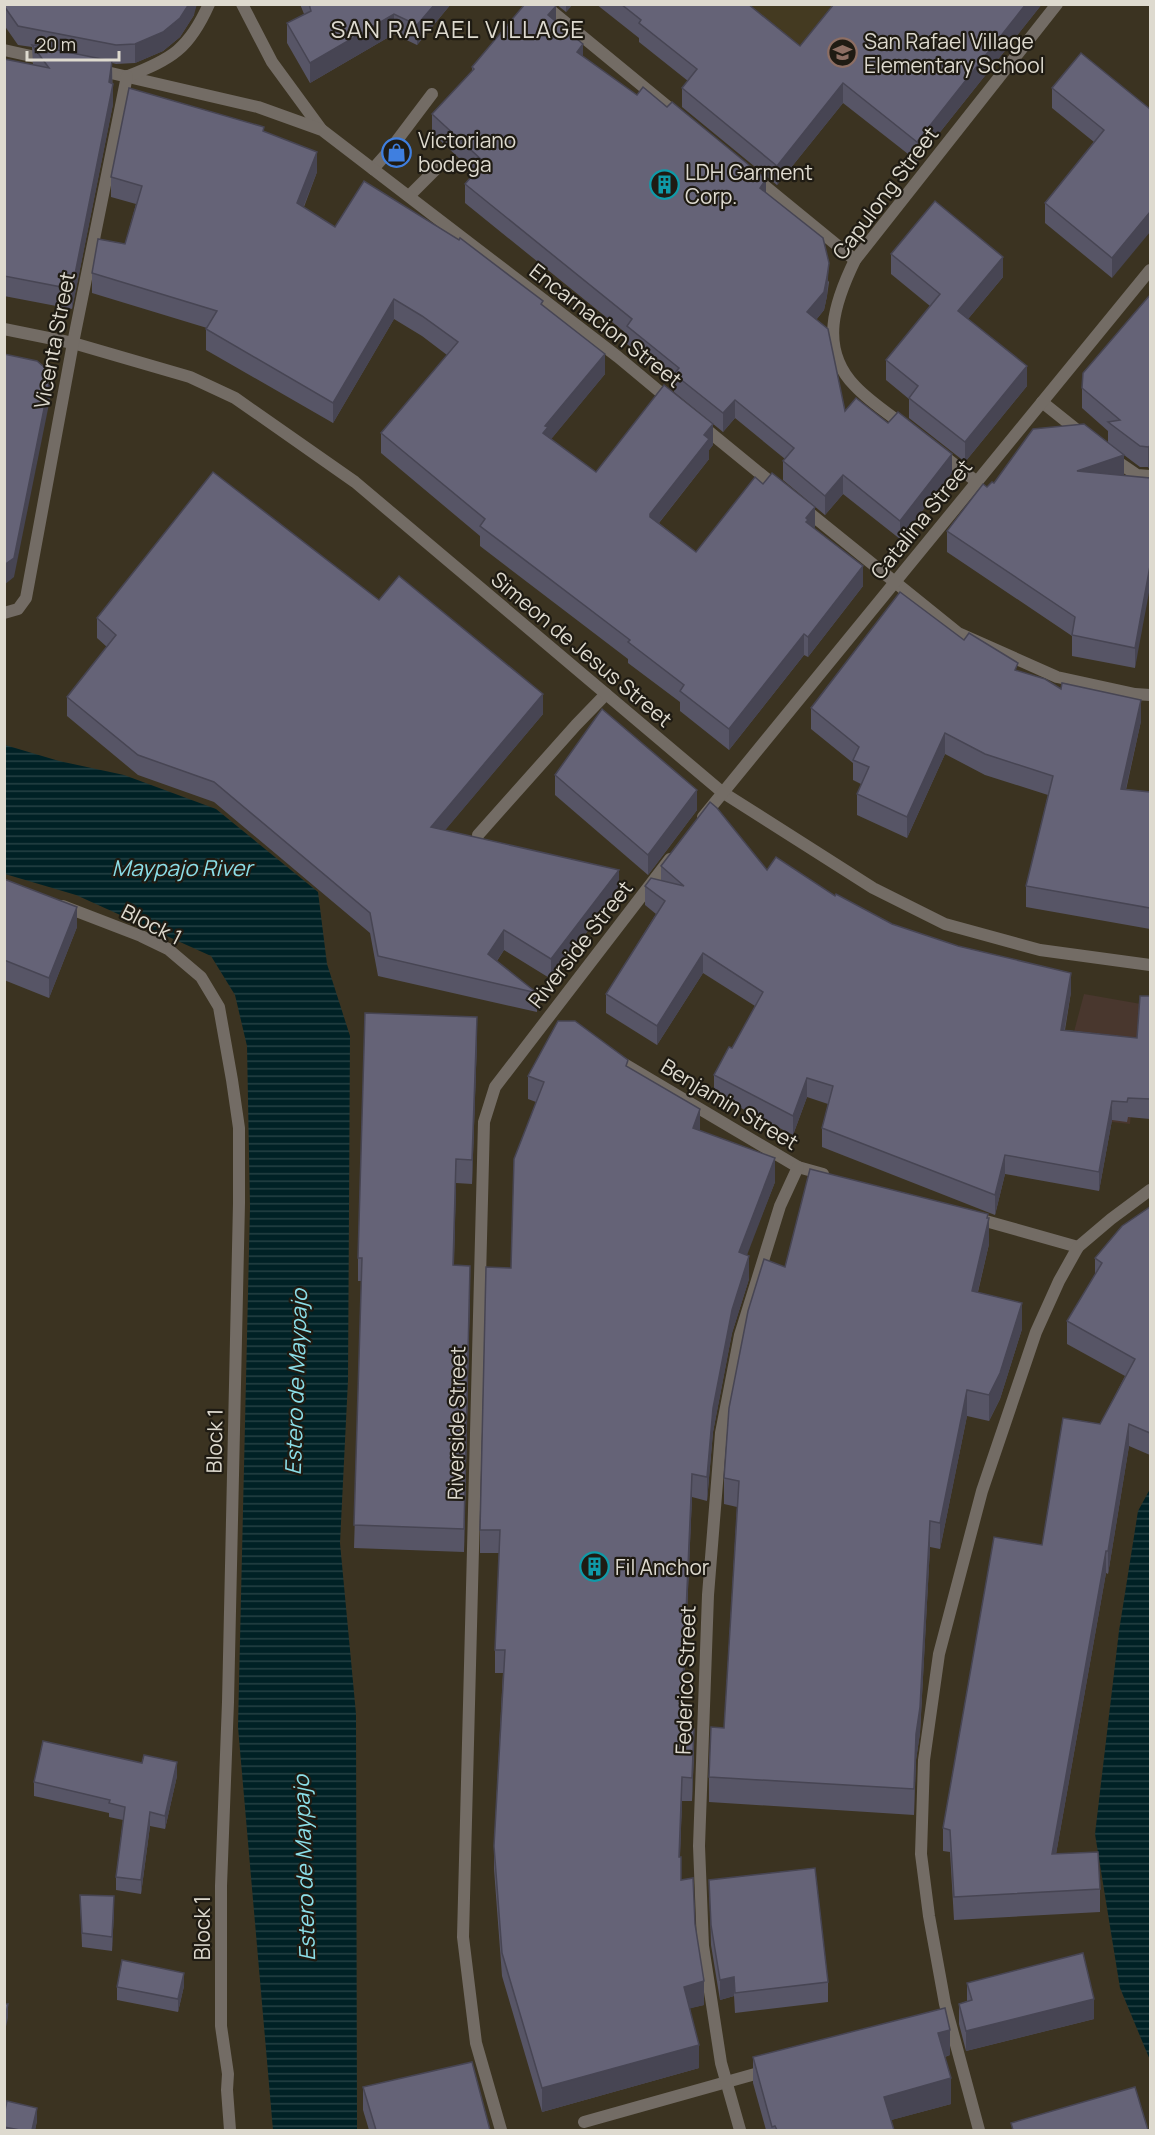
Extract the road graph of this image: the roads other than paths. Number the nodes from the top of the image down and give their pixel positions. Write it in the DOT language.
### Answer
graph roads {
  1 [pos="209,4"];
  2 [pos="242,4"];
  3 [pos="543,4"];
  4 [pos="1057,4"];
  5 [pos="4,51"];
  6 [pos="60,62"];
  7 [pos="82,67"];
  8 [pos="127,76"];
  9 [pos="432,94"];
  10 [pos="690,125"];
  11 [pos="322,130"];
  12 [pos="440,165"];
  13 [pos="373,170"];
  14 [pos="745,170"];
  15 [pos="409,196"];
  16 [pos="855,260"];
  17 [pos="1150,270"];
  18 [pos="4,329"];
  19 [pos="73,343"];
  20 [pos="1042,402"];
  21 [pos="1150,476"];
  22 [pos="976,482"];
  23 [pos="894,582"];
  24 [pos="4,613"];
  25 [pos="606,694"];
  26 [pos="1150,695"];
  27 [pos="722,792"];
  28 [pos="693,830"];
  29 [pos="478,835"];
  30 [pos="678,849"];
  31 [pos="53,902"];
  32 [pos="1150,965"];
  33 [pos="607,1054"];
  34 [pos="798,1167"];
  35 [pos="832,1177"];
  36 [pos="1150,1190"];
  37 [pos="966,1216"];
  38 [pos="1078,1247"];
  39 [pos="783,2067"];
  40 [pos="727,2081"];
  41 [pos="584,2122"];
  42 [pos="230,2130"];
  43 [pos="501,2130"];
  44 [pos="740,2130"];
  45 [pos="980,2130"];
  1 -- 8 [label="street"];
  2 -- 11 [label="street"];
  3 -- 10 [label="street"];
  4 -- 16 [label="street, Capulong Street"];
  5 -- 6 [label="street"];
  7 -- 8 [label="street, Encarnacion Street"];
  8 -- 11 [label="street, Encarnacion Street"];
  8 -- 19 [label="street, Vicenta Street"];
  9 -- 13 [label="street"];
  11 -- 13 [label="street, Encarnacion Street"];
  12 -- 15 [label="street"];
  13 -- 15 [label="street, Encarnacion Street"];
  14 -- 16 [label="street"];
  15 -- 23 [label="street, Encarnacion Street"];
  16 -- 22 [label="street, Capulong Street"];
  17 -- 20 [label="street, Catalina Street"];
  18 -- 19 [label="street, Simeon de Jesus Street"];
  19 -- 24 [label="street, Vicenta Street"];
  19 -- 25 [label="street, Simeon de Jesus Street"];
  20 -- 21 [label="street"];
  20 -- 22 [label="street, Catalina Street"];
  22 -- 23 [label="street, Catalina Street"];
  23 -- 26 [label="street, Encarnacion Street"];
  23 -- 27 [label="street, Catalina Street"];
  25 -- 27 [label="street, Simeon de Jesus Street"];
  25 -- 29 [label="street"];
  27 -- 28 [label="street"];
  27 -- 32 [label="street, Simeon de Jesus Street"];
  30 -- 43 [label="street, Riverside Street"];
  31 -- 42 [label="street, Block 1"];
  33 -- 34 [label="street, Benjamin Street"];
  34 -- 35 [label="street, Benjamin Street"];
  34 -- 40 [label="street, Federico Street"];
  36 -- 38 [label="street"];
  37 -- 38 [label="street"];
  38 -- 45 [label="street"];
  39 -- 40 [label="street"];
  40 -- 41 [label="street"];
  40 -- 44 [label="street, Federico Street"];
}
